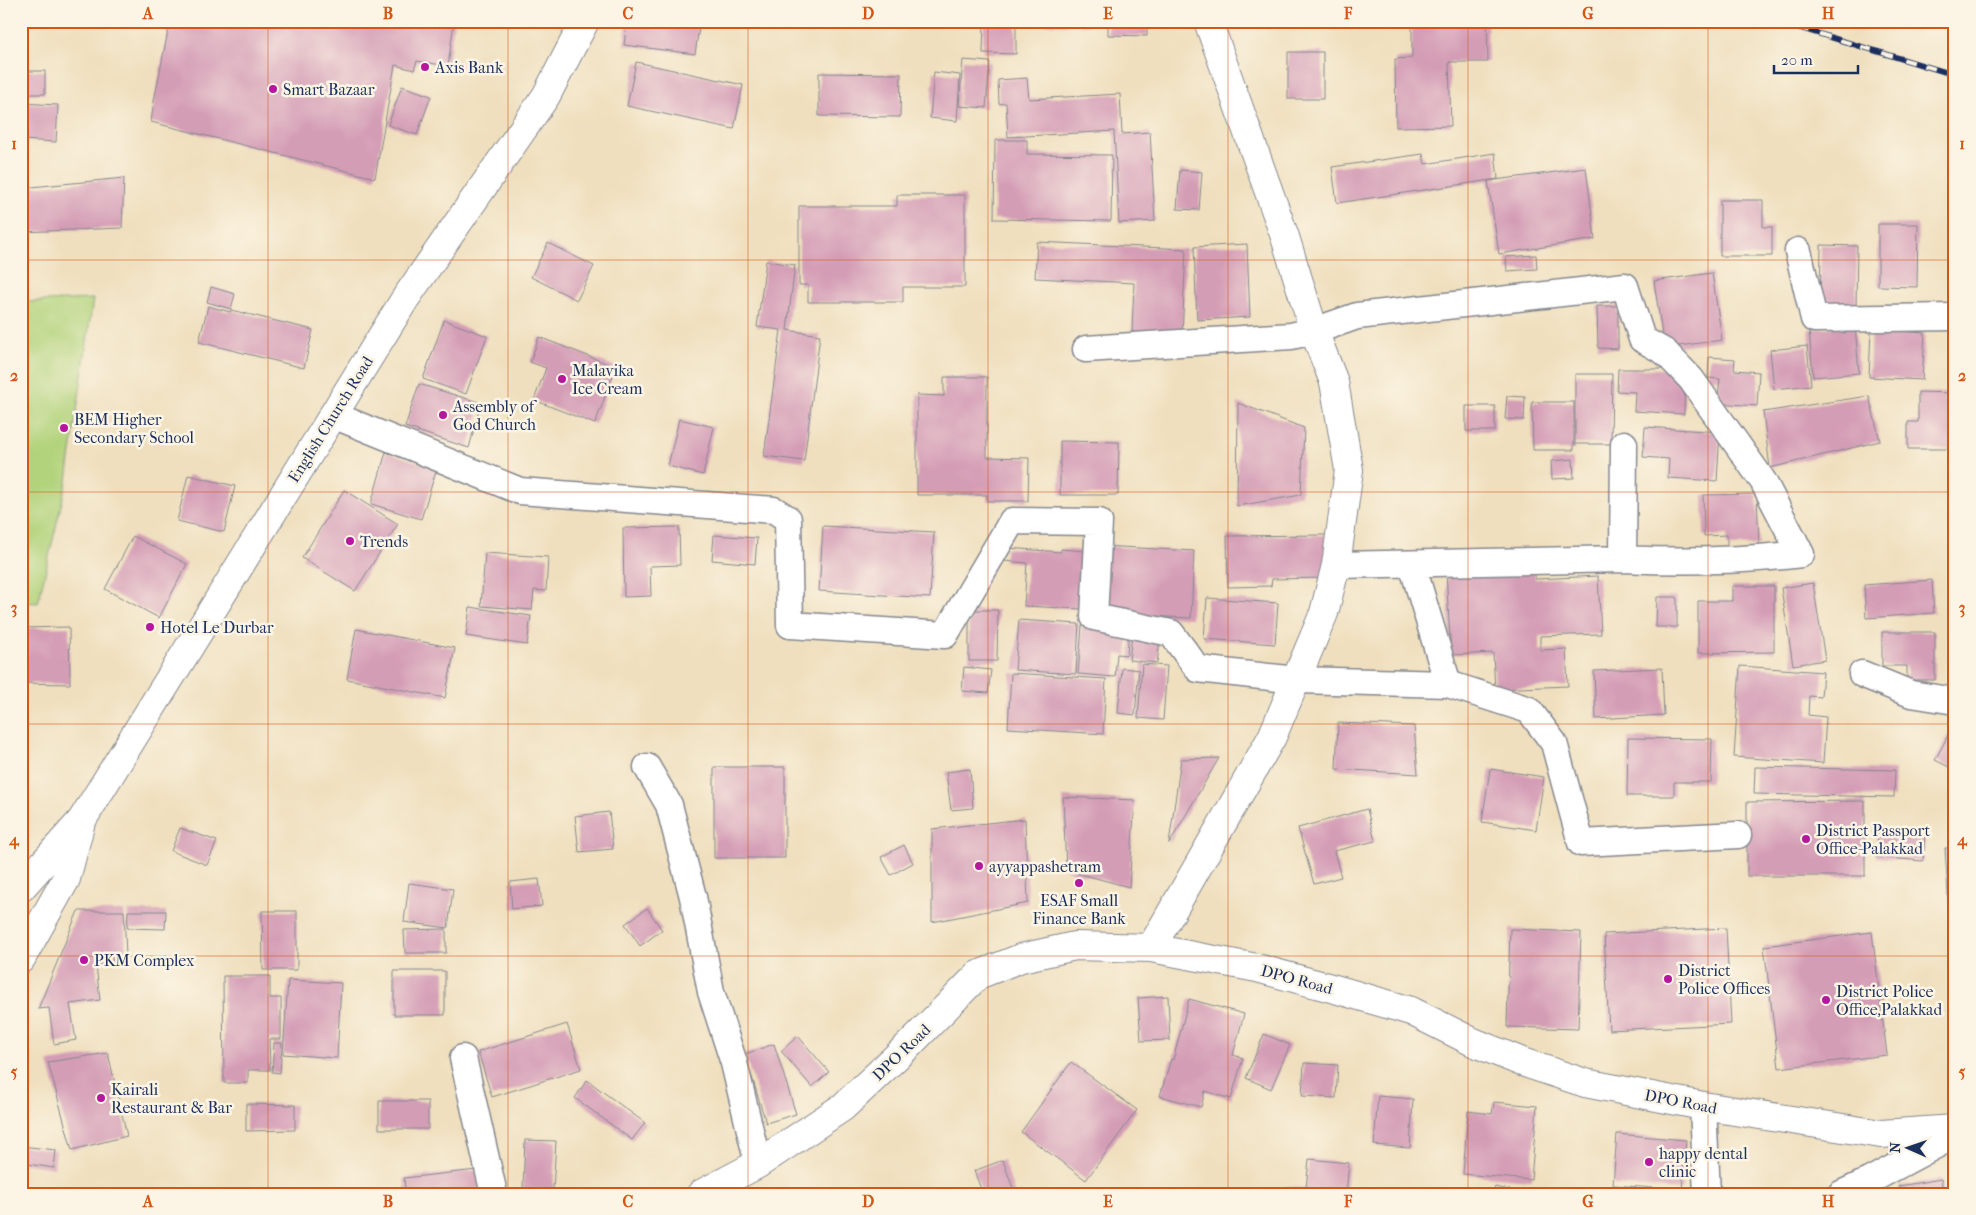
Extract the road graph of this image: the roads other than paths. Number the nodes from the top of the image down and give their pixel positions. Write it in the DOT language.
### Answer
graph roads {
  1 [pos="585,21"];
  2 [pos="1208,21"];
  3 [pos="1798,251"];
  4 [pos="1955,317"];
  5 [pos="1322,328"];
  6 [pos="1086,349"];
  7 [pos="333,415"];
  8 [pos="1624,444"];
  9 [pos="1623,559"];
  10 [pos="1412,564"];
  11 [pos="1336,565"];
  12 [pos="1862,674"];
  13 [pos="1311,680"];
  14 [pos="1448,684"];
  15 [pos="1955,701"];
  16 [pos="647,767"];
  17 [pos="82,820"];
  18 [pos="1738,835"];
  19 [pos="21,888"];
  20 [pos="1151,948"];
  21 [pos="21,959"];
  22 [pos="463,1058"];
  23 [pos="1703,1106"];
  24 [pos="1955,1129"];
  25 [pos="1955,1135"];
  26 [pos="758,1164"];
  27 [pos="494,1194"];
  28 [pos="701,1194"];
  29 [pos="1707,1194"];
  30 [pos="1841,1194"];
  1 -- 7 [label="street, English Church Road"];
  2 -- 5 [label="street"];
  3 -- 4 [label="street"];
  5 -- 6 [label="street"];
  5 -- 9 [label="street"];
  5 -- 11 [label="street"];
  7 -- 13 [label="street"];
  7 -- 17 [label="street, English Church Road"];
  8 -- 9 [label="street"];
  9 -- 10 [label="street"];
  10 -- 11 [label="street"];
  10 -- 14 [label="street"];
  11 -- 13 [label="street"];
  12 -- 15 [label="street"];
  13 -- 14 [label="street"];
  13 -- 20 [label="street"];
  14 -- 18 [label="street"];
  16 -- 26 [label="street"];
  17 -- 19 [label="street, English Church Road"];
  17 -- 21 [label="street, English Church Road"];
  20 -- 23 [label="street, DPO Road"];
  20 -- 26 [label="street, DPO Road"];
  22 -- 27 [label="street"];
  23 -- 24 [label="street, DPO Road"];
  23 -- 29 [label="street"];
  25 -- 30 [label="street"];
  26 -- 28 [label="street, DPO Road"];
}
